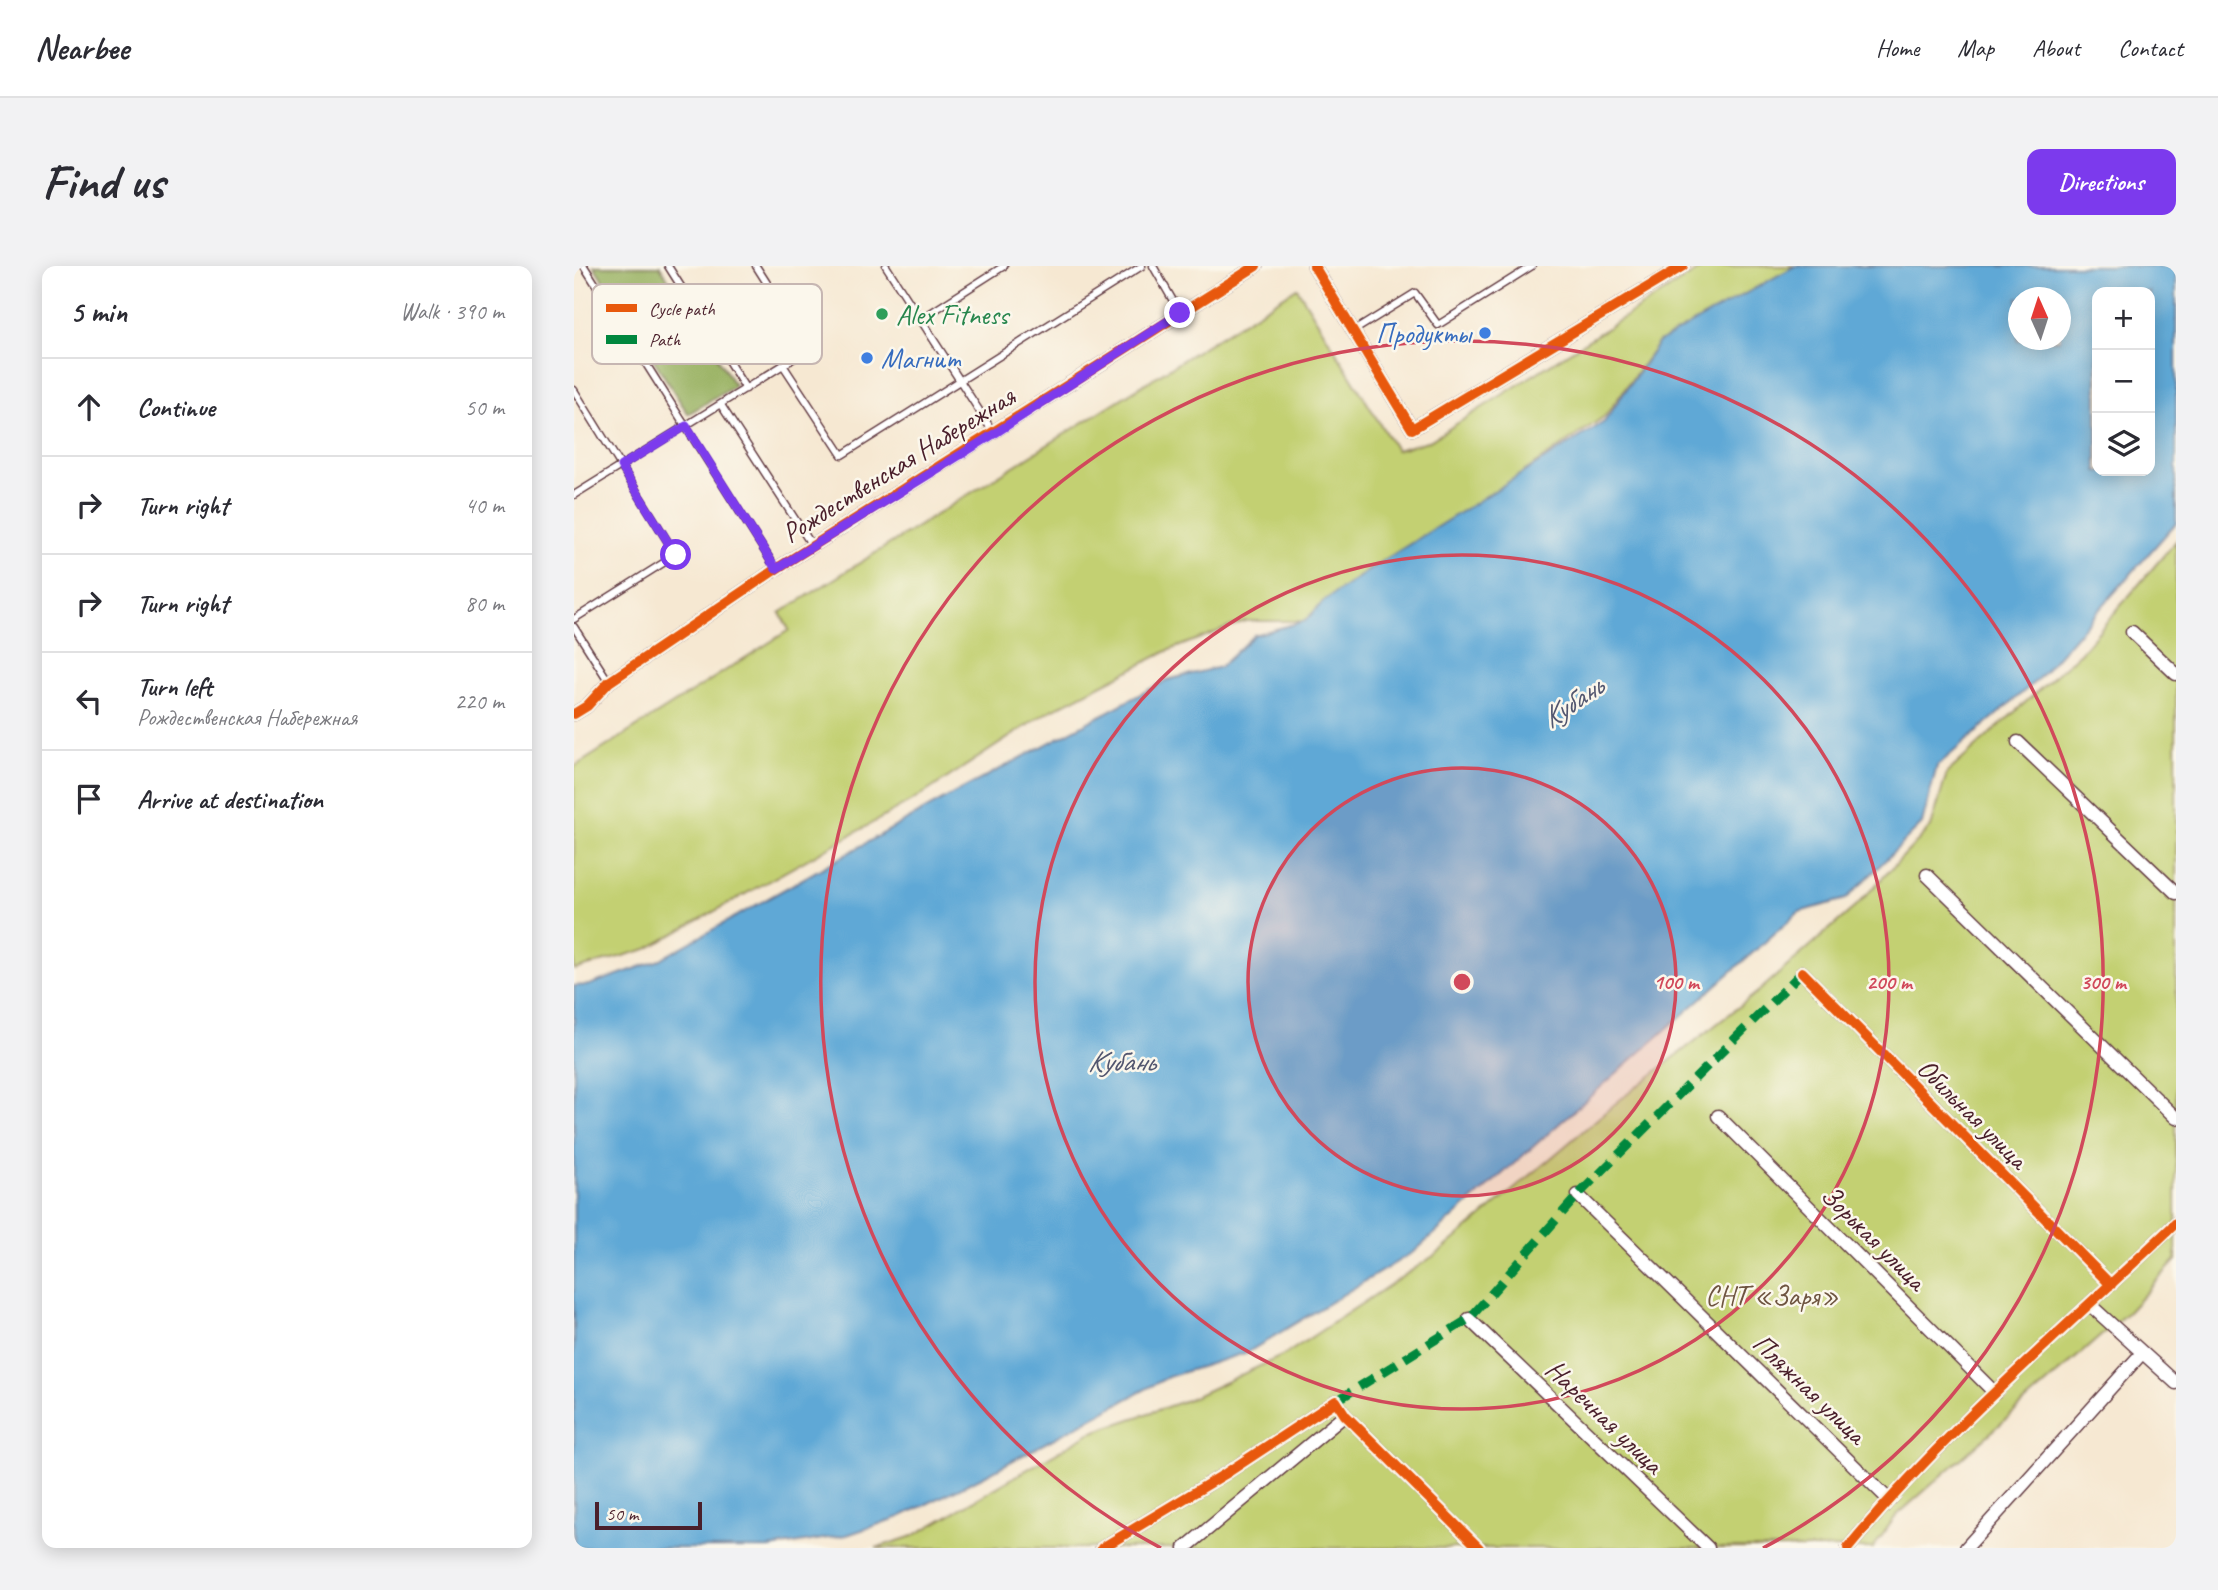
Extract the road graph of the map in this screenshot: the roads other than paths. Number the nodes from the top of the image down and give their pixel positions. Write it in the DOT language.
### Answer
graph roads {
  1 [pos="584,266"];
  2 [pos="668,266"];
  3 [pos="756,266"];
  4 [pos="886,266"];
  5 [pos="1004,266"];
  6 [pos="1142,266"];
  7 [pos="1153,266"];
  8 [pos="1256,266"];
  9 [pos="1314,266"];
  10 [pos="1532,266"];
  11 [pos="1683,266"];
  12 [pos="595,284"];
  13 [pos="679,284"];
  14 [pos="767,284"];
  15 [pos="1180,313"];
  16 [pos="920,319"];
  17 [pos="1352,332"];
  18 [pos="646,364"];
  19 [pos="730,364"];
  20 [pos="783,365"];
  21 [pos="960,380"];
  22 [pos="746,389"];
  23 [pos="575,394"];
  24 [pos="721,405"];
  25 [pos="686,426"];
  26 [pos="994,434"];
  27 [pos="621,466"];
  28 [pos="574,495"];
  29 [pos="813,547"];
  30 [pos="776,569"];
  31 [pos="574,619"];
  32 [pos="574,627"];
  33 [pos="2132,632"];
  34 [pos="2176,674"];
  35 [pos="608,682"];
  36 [pos="574,714"];
  37 [pos="2018,742"];
  38 [pos="1927,875"];
  39 [pos="2176,893"];
  40 [pos="1802,972"];
  41 [pos="1718,1116"];
  42 [pos="2176,1118"];
  43 [pos="1578,1195"];
  44 [pos="2176,1223"];
  45 [pos="2111,1285"];
  46 [pos="2090,1304"];
  47 [pos="1469,1319"];
  48 [pos="2142,1353"];
  49 [pos="2176,1383"];
  50 [pos="1995,1393"];
  51 [pos="1345,1415"];
  52 [pos="1888,1499"];
  53 [pos="1102,1548"];
  54 [pos="1185,1548"];
  55 [pos="1479,1548"];
  56 [pos="1708,1548"];
  57 [pos="1848,1548"];
  58 [pos="1966,1548"];
  1 -- 12 [label="lane"];
  2 -- 13 [label="lane"];
  3 -- 14 [label="lane"];
  4 -- 16 [label="lane"];
  5 -- 16 [label="lane"];
  6 -- 21 [label="lane"];
  7 -- 15 [label="lane"];
  8 -- 15 [label="street, Рождественская Набережная"];
  9 -- 17 [label="street"];
  10 -- 17 [label="lane"];
  11 -- 17 [label="street"];
  15 -- 26 [label="street, Рождественская Набережная"];
  16 -- 21 [label="lane"];
  18 -- 25 [label="lane"];
  19 -- 22 [label="lane"];
  20 -- 21 [label="lane"];
  20 -- 22 [label="lane"];
  21 -- 26 [label="lane"];
  22 -- 24 [label="lane"];
  23 -- 27 [label="lane"];
  24 -- 25 [label="lane"];
  24 -- 29 [label="lane"];
  25 -- 27 [label="lane"];
  25 -- 30 [label="lane"];
  26 -- 29 [label="street, Рождественская Набережная"];
  27 -- 28 [label="lane"];
  27 -- 31 [label="lane"];
  29 -- 30 [label="street, Рождественская Набережная"];
  30 -- 35 [label="street, Рождественская Набережная"];
  32 -- 35 [label="lane"];
  33 -- 34 [label="street"];
  35 -- 36 [label="street, Рождественская Набережная"];
  37 -- 39 [label="street"];
  38 -- 42 [label="street"];
  40 -- 45 [label="street, Обильная улица"];
  41 -- 50 [label="street, Зорькая улица"];
  43 -- 52 [label="street, Пляжная улица"];
  44 -- 45 [label="street"];
  45 -- 46 [label="street"];
  46 -- 48 [label="street"];
  46 -- 50 [label="street"];
  47 -- 56 [label="street, Наречная улица"];
  48 -- 49 [label="street"];
  48 -- 58 [label="street"];
  50 -- 52 [label="street"];
  51 -- 53 [label="street"];
  51 -- 54 [label="street"];
  51 -- 55 [label="street"];
  52 -- 57 [label="street"];
}
